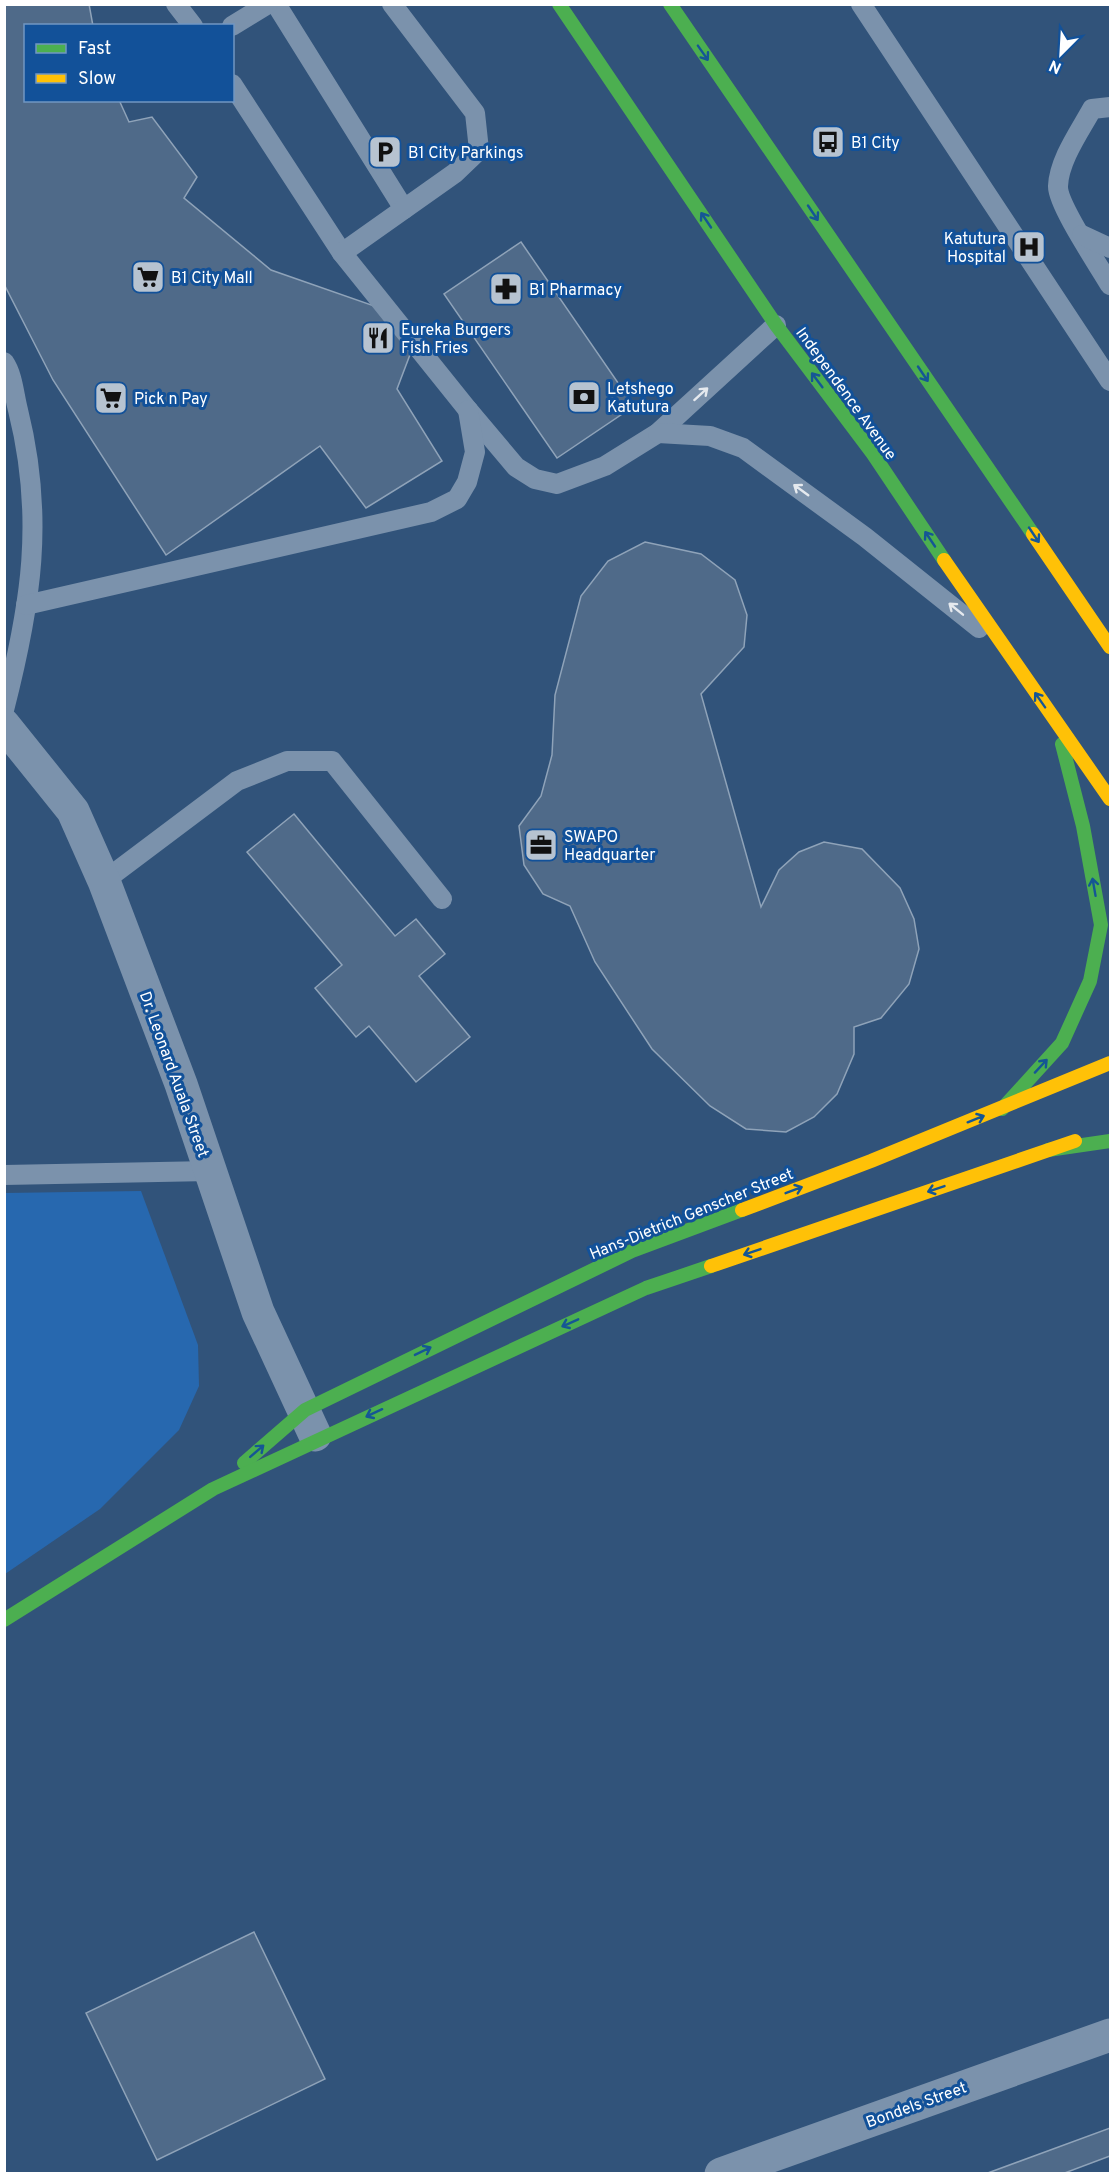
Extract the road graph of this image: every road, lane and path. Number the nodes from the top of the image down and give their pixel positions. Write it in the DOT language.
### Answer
graph roads {
  1 [pos="176,4"];
  2 [pos="268,4"];
  3 [pos="276,4"];
  4 [pos="392,4"];
  5 [pos="560,4"];
  6 [pos="670,4"];
  7 [pos="861,4"];
  8 [pos="191,24"];
  9 [pos="234,25"];
  10 [pos="234,87"];
  11 [pos="1110,108"];
  12 [pos="404,209"];
  13 [pos="1082,234"];
  14 [pos="1110,248"];
  15 [pos="342,253"];
  16 [pos="1110,285"];
  17 [pos="776,325"];
  18 [pos="1092,351"];
  19 [pos="1110,360"];
  20 [pos="4,362"];
  21 [pos="1110,381"];
  22 [pos="468,410"];
  23 [pos="658,434"];
  24 [pos="26,605"];
  25 [pos="1001,646"];
  26 [pos="1110,647"];
  27 [pos="4,710"];
  28 [pos="4,725"];
  29 [pos="1058,726"];
  30 [pos="1110,799"];
  31 [pos="104,881"];
  32 [pos="441,899"];
  33 [pos="1110,1063"];
  34 [pos="1002,1109"];
  35 [pos="1110,1128"];
  36 [pos="1110,1141"];
  37 [pos="1048,1150"];
  38 [pos="210,1171"];
  39 [pos="4,1175"];
  40 [pos="305,1410"];
  41 [pos="317,1440"];
  42 [pos="213,1490"];
  43 [pos="4,1620"];
  44 [pos="1110,2035"];
  45 [pos="721,2174"];
  1 -- 8 [label="lane"];
  2 -- 9 [label="lane"];
  3 -- 12 [label="lane"];
  4 -- 12 [label="lane"];
  17 -- 5 [label="main road, Independence Avenue, one-way"];
  6 -- 26 [label="main road, one-way"];
  7 -- 18 [label="lane"];
  10 -- 15 [label="lane"];
  11 -- 13 [label="lane"];
  12 -- 15 [label="lane"];
  13 -- 14 [label="lane"];
  13 -- 16 [label="lane"];
  15 -- 22 [label="lane"];
  23 -- 17 [label="lane, one-way"];
  25 -- 17 [label="main road, Independence Avenue, one-way"];
  18 -- 19 [label="lane"];
  18 -- 21 [label="lane"];
  20 -- 24 [label="lane"];
  22 -- 23 [label="lane"];
  22 -- 24 [label="lane"];
  25 -- 23 [label="lane, one-way"];
  24 -- 27 [label="lane"];
  29 -- 25 [label="main road, Independence Avenue, one-way"];
  28 -- 31 [label="street, Dr. Leonard Auala Street"];
  29 -- 30 [label="main road, Independence Avenue"];
  34 -- 29 [label="main road, one-way"];
  31 -- 32 [label="lane"];
  31 -- 38 [label="street, Dr. Leonard Auala Street"];
  33 -- 34 [label="main road, Hans-Dietrich Genscher Street"];
  40 -- 34 [label="main road, Hans-Dietrich Genscher Street, one-way"];
  35 -- 37 [label="main road, Hans-Dietrich Genscher Street"];
  36 -- 37 [label="main road"];
  37 -- 41 [label="main road, Hans-Dietrich Genscher Street, one-way"];
  38 -- 39 [label="lane"];
  38 -- 40 [label="street, Dr. Leonard Auala Street"];
  40 -- 41 [label="street, Dr. Leonard Auala Street"];
  42 -- 40 [label="main road, Hans-Dietrich Genscher Street, one-way"];
  41 -- 42 [label="main road, Hans-Dietrich Genscher Street"];
  42 -- 43 [label="main road, Hans-Dietrich Genscher Street"];
  44 -- 45 [label="street, Bondels Street"];
}
